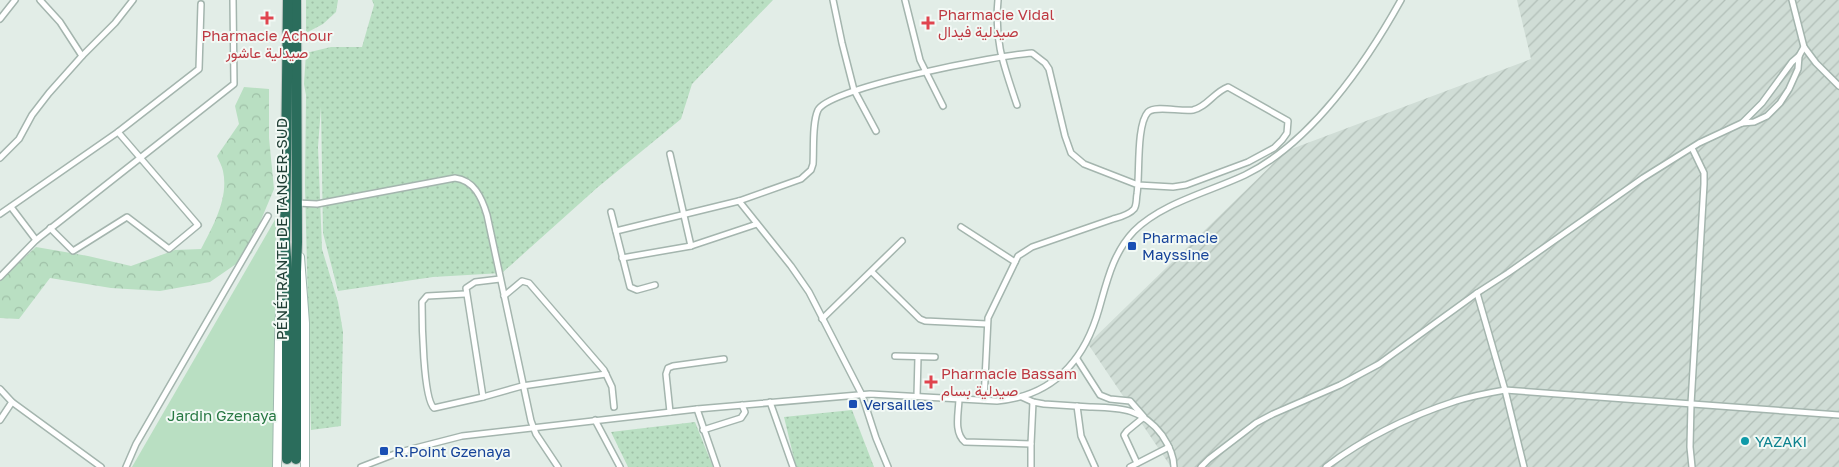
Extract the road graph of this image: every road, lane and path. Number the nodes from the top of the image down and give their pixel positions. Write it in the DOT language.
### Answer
graph roads {
  1 [pos="15,0"];
  2 [pos="40,0"];
  3 [pos="133,0"];
  4 [pos="233,0"];
  5 [pos="288,0"];
  6 [pos="296,0"];
  7 [pos="834,0"];
  8 [pos="905,0"];
  9 [pos="998,0"];
  10 [pos="1401,0"];
  11 [pos="1792,0"];
  12 [pos="201,4"];
  13 [pos="0,19"];
  14 [pos="292,42"];
  15 [pos="1804,47"];
  16 [pos="82,56"];
  17 [pos="1799,56"];
  18 [pos="1001,57"];
  19 [pos="925,72"];
  20 [pos="292,81"];
  21 [pos="1839,86"];
  22 [pos="854,90"];
  23 [pos="1017,104"];
  24 [pos="943,106"];
  25 [pos="1742,123"];
  26 [pos="876,131"];
  27 [pos="118,132"];
  28 [pos="1692,148"];
  29 [pos="670,154"];
  30 [pos="0,158"];
  31 [pos="141,159"];
  32 [pos="1138,185"];
  33 [pos="739,201"];
  34 [pos="297,203"];
  35 [pos="11,207"];
  36 [pos="611,212"];
  37 [pos="0,214"];
  38 [pos="683,215"];
  39 [pos="268,216"];
  40 [pos="757,224"];
  41 [pos="961,227"];
  42 [pos="50,228"];
  43 [pos="616,231"];
  44 [pos="36,240"];
  45 [pos="902,241"];
  46 [pos="285,242"];
  47 [pos="297,242"];
  48 [pos="691,246"];
  49 [pos="622,258"];
  50 [pos="1014,262"];
  51 [pos="872,272"];
  52 [pos="0,277"];
  53 [pos="500,279"];
  54 [pos="655,285"];
  55 [pos="1477,293"];
  56 [pos="465,294"];
  57 [pos="504,296"];
  58 [pos="822,319"];
  59 [pos="987,324"];
  60 [pos="895,356"];
  61 [pos="918,357"];
  62 [pos="936,357"];
  63 [pos="1077,358"];
  64 [pos="724,359"];
  65 [pos="606,374"];
  66 [pos="522,386"];
  67 [pos="0,389"];
  68 [pos="1505,390"];
  69 [pos="862,395"];
  70 [pos="917,396"];
  71 [pos="483,397"];
  72 [pos="1022,397"];
  73 [pos="959,398"];
  74 [pos="984,400"];
  75 [pos="12,402"];
  76 [pos="770,402"];
  77 [pos="1032,402"];
  78 [pos="1691,404"];
  79 [pos="742,405"];
  80 [pos="1076,406"];
  81 [pos="614,407"];
  82 [pos="697,409"];
  83 [pos="670,412"];
  84 [pos="1839,415"];
  85 [pos="1144,417"];
  86 [pos="0,420"];
  87 [pos="595,420"];
  88 [pos="533,427"];
  89 [pos="703,430"];
  90 [pos="1032,444"];
  91 [pos="1169,447"];
  92 [pos="1137,463"];
  93 [pos="101,467"];
  94 [pos="126,467"];
  95 [pos="277,467"];
  96 [pos="305,467"];
  97 [pos="361,467"];
  98 [pos="558,467"];
  99 [pos="620,467"];
  100 [pos="716,467"];
  101 [pos="793,467"];
  102 [pos="888,467"];
  103 [pos="1031,467"];
  104 [pos="1095,467"];
  105 [pos="1130,467"];
  106 [pos="1174,467"];
  107 [pos="1201,467"];
  108 [pos="1326,467"];
  109 [pos="1524,467"];
  110 [pos="1692,467"];
  1 -- 13 [label="street"];
  2 -- 16 [label="street"];
  3 -- 16 [label="street"];
  4 -- 31 [label="street"];
  5 -- 14 [label="highway, PÉNÉTRANTE DE TANGER-SUD"];
  6 -- 14 [label="highway, PÉNÉTRANTE DE TANGER-SUD"];
  7 -- 22 [label="street"];
  8 -- 19 [label="street"];
  9 -- 18 [label="street"];
  10 -- 63 [label="street"];
  11 -- 15 [label="street"];
  12 -- 27 [label="street"];
  14 -- 20 [label="highway, PÉNÉTRANTE DE TANGER-SUD"];
  15 -- 17 [label="street"];
  15 -- 21 [label="street"];
  16 -- 30 [label="street"];
  17 -- 25 [label="street"];
  17 -- 25 [label="street"];
  18 -- 19 [label="street"];
  18 -- 23 [label="street"];
  18 -- 32 [label="street"];
  19 -- 22 [label="street"];
  19 -- 24 [label="street"];
  20 -- 34 [label="highway, PÉNÉTRANTE DE TANGER-SUD"];
  20 -- 46 [label="highway, PÉNÉTRANTE DE TANGER-SUD"];
  22 -- 26 [label="street"];
  22 -- 33 [label="street"];
  25 -- 28 [label="street"];
  27 -- 31 [label="street"];
  27 -- 35 [label="street"];
  28 -- 55 [label="street"];
  28 -- 78 [label="street"];
  29 -- 38 [label="street"];
  31 -- 42 [label="street"];
  31 -- 42 [label="street"];
  32 -- 32 [label="street"];
  32 -- 50 [label="street"];
  33 -- 38 [label="street"];
  33 -- 40 [label="street"];
  34 -- 47 [label="highway, PÉNÉTRANTE DE TANGER-SUD"];
  34 -- 53 [label="street"];
  35 -- 37 [label="street"];
  35 -- 44 [label="street"];
  36 -- 43 [label="street"];
  38 -- 43 [label="street"];
  38 -- 48 [label="street"];
  39 -- 94 [label="street"];
  40 -- 48 [label="street"];
  40 -- 58 [label="street"];
  41 -- 50 [label="street"];
  42 -- 44 [label="street"];
  43 -- 49 [label="street"];
  44 -- 52 [label="street"];
  45 -- 51 [label="street"];
  46 -- 47 [label="highway, PÉNÉTRANTE DE TANGER-SUD"];
  46 -- 95 [label="street"];
  47 -- 96 [label="street"];
  48 -- 49 [label="street"];
  49 -- 54 [label="street"];
  50 -- 59 [label="street"];
  51 -- 58 [label="street"];
  51 -- 59 [label="street"];
  53 -- 56 [label="street"];
  53 -- 57 [label="street"];
  55 -- 68 [label="street"];
  55 -- 107 [label="street"];
  56 -- 71 [label="street"];
  56 -- 71 [label="street"];
  57 -- 65 [label="street"];
  57 -- 66 [label="street"];
  58 -- 69 [label="street"];
  59 -- 74 [label="street"];
  60 -- 61 [label="street"];
  61 -- 62 [label="street"];
  61 -- 70 [label="street"];
  63 -- 72 [label="street"];
  63 -- 85 [label="street"];
  64 -- 83 [label="street"];
  65 -- 66 [label="street"];
  65 -- 81 [label="street"];
  66 -- 71 [label="street"];
  66 -- 88 [label="street"];
  67 -- 75 [label="street"];
  68 -- 78 [label="street"];
  68 -- 108 [label="street"];
  68 -- 109 [label="street"];
  69 -- 70 [label="street"];
  69 -- 76 [label="street"];
  69 -- 102 [label="street"];
  70 -- 73 [label="street"];
  72 -- 74 [label="street"];
  72 -- 77 [label="street"];
  73 -- 74 [label="street"];
  73 -- 90 [label="street"];
  75 -- 86 [label="street"];
  75 -- 93 [label="street"];
  76 -- 79 [label="street"];
  76 -- 101 [label="street"];
  77 -- 80 [label="street"];
  77 -- 90 [label="street"];
  78 -- 84 [label="street"];
  78 -- 110 [label="street"];
  79 -- 82 [label="street"];
  79 -- 89 [label="street"];
  80 -- 85 [label="street"];
  80 -- 104 [label="street"];
  82 -- 83 [label="street"];
  82 -- 89 [label="street"];
  83 -- 87 [label="street"];
  85 -- 91 [label="street"];
  85 -- 92 [label="street"];
  87 -- 88 [label="street"];
  87 -- 99 [label="street"];
  88 -- 97 [label="street"];
  88 -- 98 [label="street"];
  89 -- 100 [label="street"];
  90 -- 103 [label="street"];
  91 -- 92 [label="street"];
  91 -- 106 [label="street"];
  92 -- 105 [label="street"];
}
